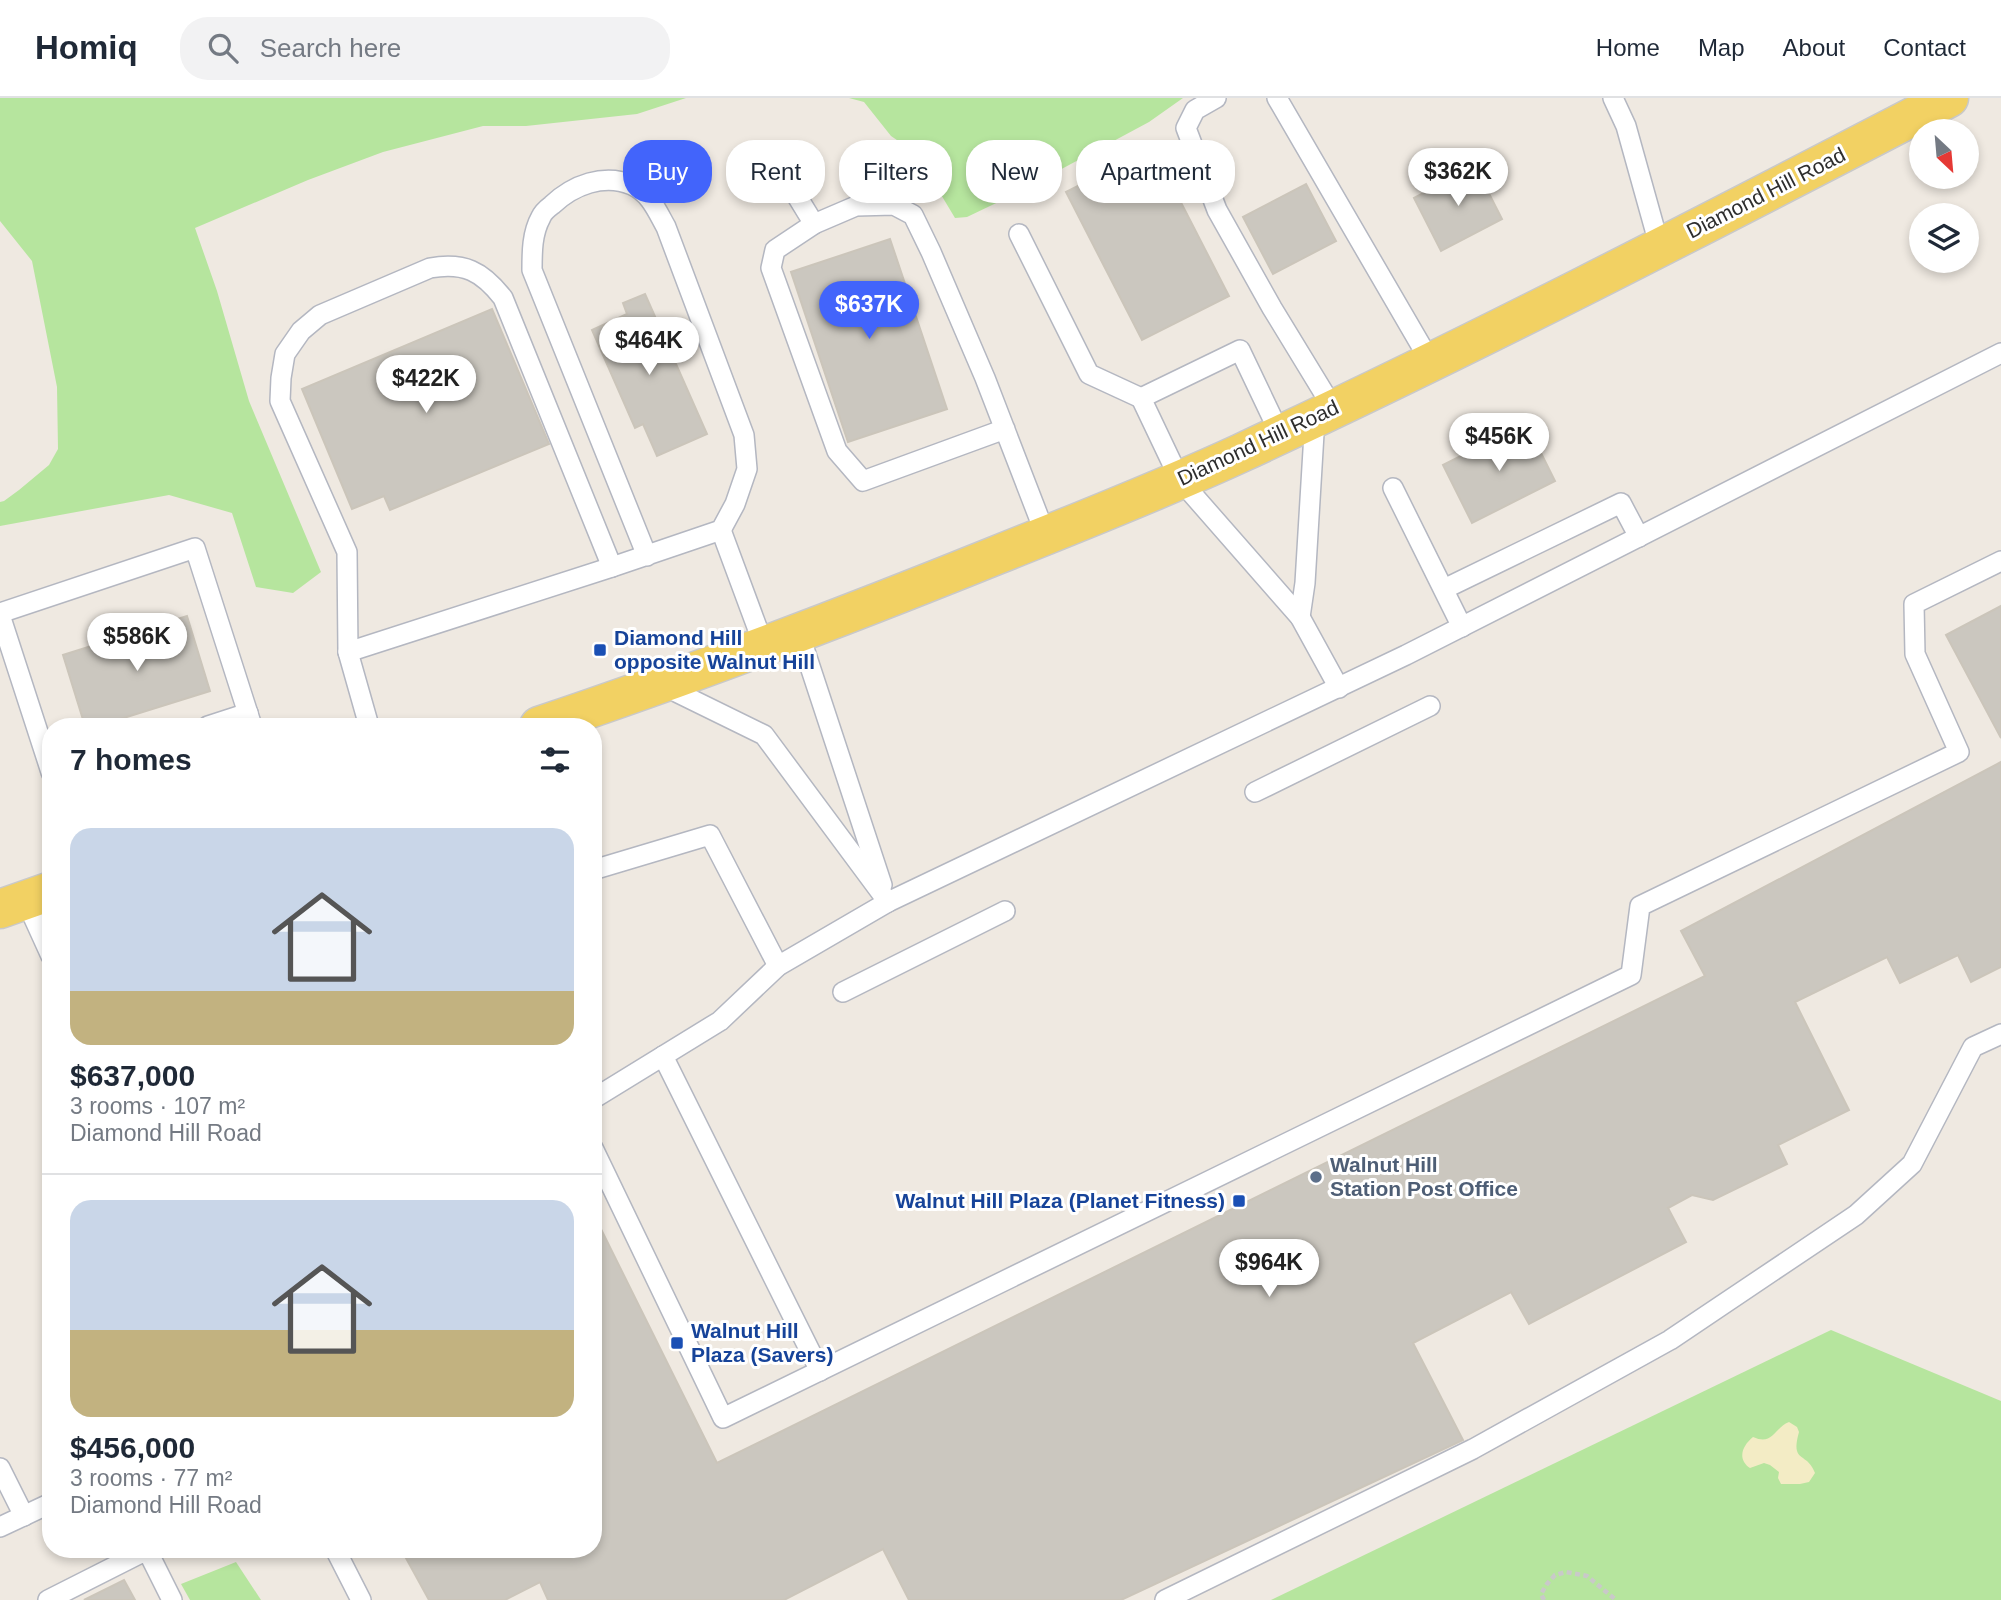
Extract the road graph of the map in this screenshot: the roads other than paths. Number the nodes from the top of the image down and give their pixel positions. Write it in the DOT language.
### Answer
graph roads {
  1 [pos="1216,98"];
  2 [pos="1277,98"];
  3 [pos="1613,98"];
  4 [pos="1949,98"];
  5 [pos="801,203"];
  6 [pos="814,224"];
  7 [pos="1019,234"];
  8 [pos="1660,248"];
  9 [pos="2001,353"];
  10 [pos="1430,361"];
  11 [pos="1141,398"];
  12 [pos="1324,413"];
  13 [pos="1005,429"];
  14 [pos="1280,434"];
  15 [pos="1180,480"];
  16 [pos="1393,488"];
  17 [pos="721,530"];
  18 [pos="1045,536"];
  19 [pos="1639,537"];
  20 [pos="647,556"];
  21 [pos="2001,561"];
  22 [pos="612,567"];
  23 [pos="1444,589"];
  24 [pos="0,614"];
  25 [pos="1300,617"];
  26 [pos="1462,627"];
  27 [pos="782,640"];
  28 [pos="348,652"];
  29 [pos="662,685"];
  30 [pos="1339,688"];
  31 [pos="1430,706"];
  32 [pos="249,718"];
  33 [pos="367,718"];
  34 [pos="563,718"];
  35 [pos="42,744"];
  36 [pos="1255,792"];
  37 [pos="602,867"];
  38 [pos="25,900"];
  39 [pos="888,902"];
  40 [pos="1005,911"];
  41 [pos="42,937"];
  42 [pos="778,966"];
  43 [pos="843,992"];
  44 [pos="2001,1034"];
  45 [pos="663,1056"];
  46 [pos="602,1093"];
  47 [pos="602,1167"];
  48 [pos="820,1371"];
  49 [pos="0,1468"];
  50 [pos="42,1507"];
  51 [pos="24,1516"];
  52 [pos="0,1527"];
  53 [pos="131,1558"];
  54 [pos="151,1558"];
  55 [pos="340,1558"];
  56 [pos="48,1600"];
  57 [pos="172,1600"];
  58 [pos="361,1600"];
  59 [pos="1165,1600"];
  1 -- 12 [label="lane"];
  2 -- 10 [label="lane"];
  3 -- 8 [label="lane"];
  4 -- 8 [label="main road, Diamond Hill Road"];
  5 -- 6 [label="lane"];
  6 -- 13 [label="lane"];
  6 -- 13 [label="lane"];
  7 -- 11 [label="lane"];
  8 -- 10 [label="main road, Diamond Hill Road"];
  9 -- 19 [label="lane"];
  10 -- 12 [label="main road, Diamond Hill Road"];
  11 -- 14 [label="lane"];
  11 -- 15 [label="lane"];
  12 -- 14 [label="main road, Diamond Hill Road"];
  12 -- 25 [label="lane"];
  13 -- 18 [label="lane"];
  14 -- 15 [label="main road, Diamond Hill Road"];
  15 -- 18 [label="main road, Diamond Hill Road"];
  15 -- 25 [label="lane"];
  16 -- 23 [label="lane"];
  17 -- 20 [label="lane"];
  17 -- 20 [label="lane"];
  17 -- 27 [label="lane"];
  18 -- 27 [label="main road, Diamond Hill Road"];
  19 -- 23 [label="lane"];
  19 -- 26 [label="lane"];
  20 -- 22 [label="lane"];
  21 -- 48 [label="lane"];
  22 -- 28 [label="lane"];
  22 -- 28 [label="lane"];
  23 -- 26 [label="lane"];
  24 -- 32 [label="lane"];
  24 -- 35 [label="lane"];
  25 -- 30 [label="lane"];
  26 -- 30 [label="lane"];
  27 -- 29 [label="main road, Diamond Hill Road"];
  27 -- 39 [label="lane"];
  28 -- 33 [label="lane"];
  29 -- 34 [label="main road, Diamond Hill Road"];
  29 -- 39 [label="lane"];
  30 -- 39 [label="lane"];
  31 -- 36 [label="lane"];
  37 -- 42 [label="lane"];
  38 -- 41 [label="lane"];
  39 -- 42 [label="lane"];
  40 -- 43 [label="lane"];
  42 -- 45 [label="lane"];
  44 -- 59 [label="lane"];
  45 -- 46 [label="lane"];
  45 -- 48 [label="lane"];
  47 -- 48 [label="lane"];
  49 -- 51 [label="lane"];
  50 -- 51 [label="lane"];
  51 -- 52 [label="lane"];
  53 -- 56 [label="lane"];
  54 -- 57 [label="lane"];
  55 -- 58 [label="lane"];
}
